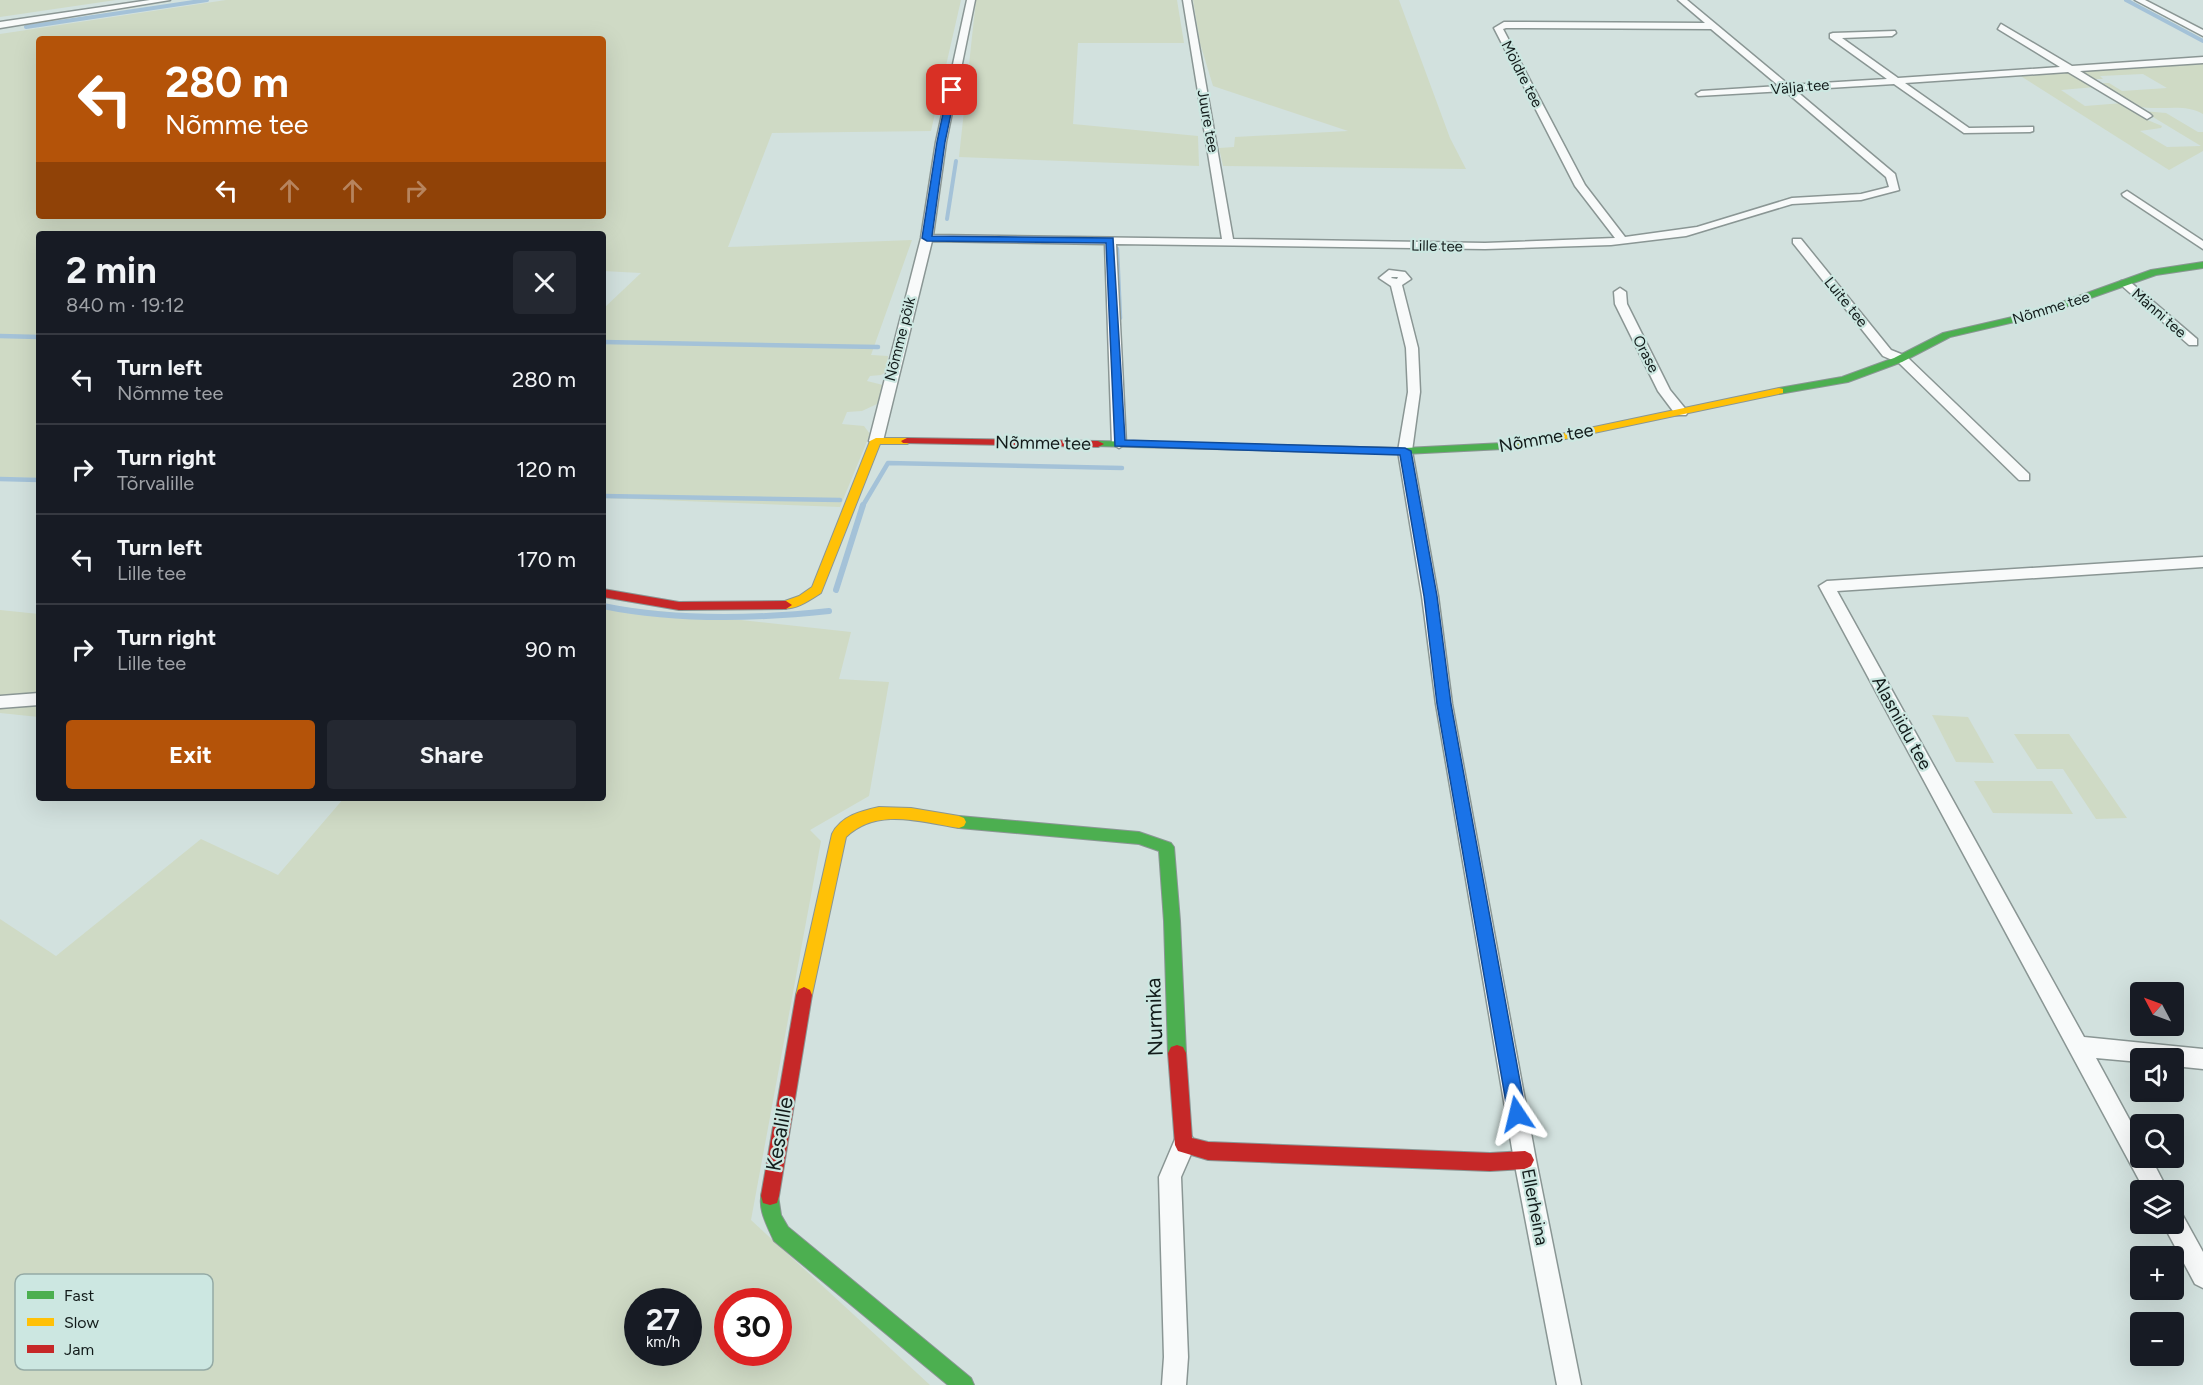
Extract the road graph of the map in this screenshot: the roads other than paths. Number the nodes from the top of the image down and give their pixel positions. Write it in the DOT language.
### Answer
graph roads {
  1 [pos="166,0"];
  2 [pos="970,0"];
  3 [pos="1187,0"];
  4 [pos="1682,0"];
  5 [pos="2139,0"];
  6 [pos="0,25"];
  7 [pos="1711,26"];
  8 [pos="2001,27"];
  9 [pos="1892,33"];
  10 [pos="2203,33"];
  11 [pos="2203,60"];
  12 [pos="2072,70"];
  13 [pos="1898,81"];
  14 [pos="1785,87"];
  15 [pos="1701,94"];
  16 [pos="2147,116"];
  17 [pos="2030,129"];
  18 [pos="2127,194"];
  19 [pos="927,238"];
  20 [pos="1621,239"];
  21 [pos="1110,240"];
  22 [pos="1797,241"];
  23 [pos="1228,242"];
  24 [pos="2203,246"];
  25 [pos="2203,266"];
  26 [pos="1396,283"];
  27 [pos="2125,284"];
  28 [pos="1620,292"];
  29 [pos="2193,342"];
  30 [pos="1900,359"];
  31 [pos="1681,412"];
  32 [pos="876,441"];
  33 [pos="1119,444"];
  34 [pos="1405,451"];
  35 [pos="2024,477"];
  36 [pos="2203,562"];
  37 [pos="606,594"];
  38 [pos="36,699"];
  39 [pos="0,702"];
  40 [pos="866,814"];
  41 [pos="2078,1046"];
  42 [pos="2203,1059"];
  43 [pos="1184,1145"];
  44 [pos="1525,1160"];
  45 [pos="2151,1180"];
  46 [pos="2180,1234"];
  47 [pos="2203,1276"];
  48 [pos="964,1385"];
  49 [pos="1174,1385"];
  50 [pos="1569,1385"];
  1 -- 6 [label="street"];
  2 -- 19 [label="street"];
  3 -- 23 [label="street, Juure tee"];
  4 -- 7 [label="street, Lille tee"];
  5 -- 10 [label="street"];
  7 -- 14 [label="street, Lille tee"];
  7 -- 20 [label="street, Möldre tee"];
  8 -- 12 [label="street"];
  9 -- 13 [label="street"];
  11 -- 12 [label="street, Välja tee"];
  12 -- 13 [label="street, Välja tee"];
  12 -- 16 [label="street"];
  13 -- 14 [label="street, Välja tee"];
  13 -- 17 [label="street"];
  14 -- 15 [label="street, Välja tee"];
  14 -- 20 [label="street, Lille tee"];
  18 -- 24 [label="street"];
  19 -- 21 [label="street, Lille tee"];
  19 -- 32 [label="street, Nõmme põik"];
  20 -- 23 [label="street, Lille tee"];
  21 -- 23 [label="street, Lille tee"];
  21 -- 33 [label="street"];
  22 -- 30 [label="street, Luite tee"];
  25 -- 27 [label="street, Nõmme tee"];
  26 -- 34 [label="street, Ellerheina"];
  27 -- 29 [label="street, Männi tee"];
  27 -- 30 [label="street, Nõmme tee"];
  28 -- 31 [label="street, Orase"];
  30 -- 31 [label="street, Nõmme tee"];
  30 -- 35 [label="street"];
  31 -- 34 [label="street, Nõmme tee"];
  32 -- 33 [label="street, Nõmme tee"];
  32 -- 37 [label="street"];
  33 -- 34 [label="street, Nõmme tee"];
  34 -- 44 [label="street, Ellerheina"];
  36 -- 41 [label="street, Alasniidu tee"];
  38 -- 39 [label="street"];
  40 -- 43 [label="street, Nurmika"];
  40 -- 48 [label="street, Kesalille"];
  41 -- 42 [label="street"];
  41 -- 45 [label="street, Alasniidu tee"];
  43 -- 44 [label="street"];
  43 -- 49 [label="street"];
  44 -- 50 [label="street, Ellerheina"];
  46 -- 47 [label="street"];
}
